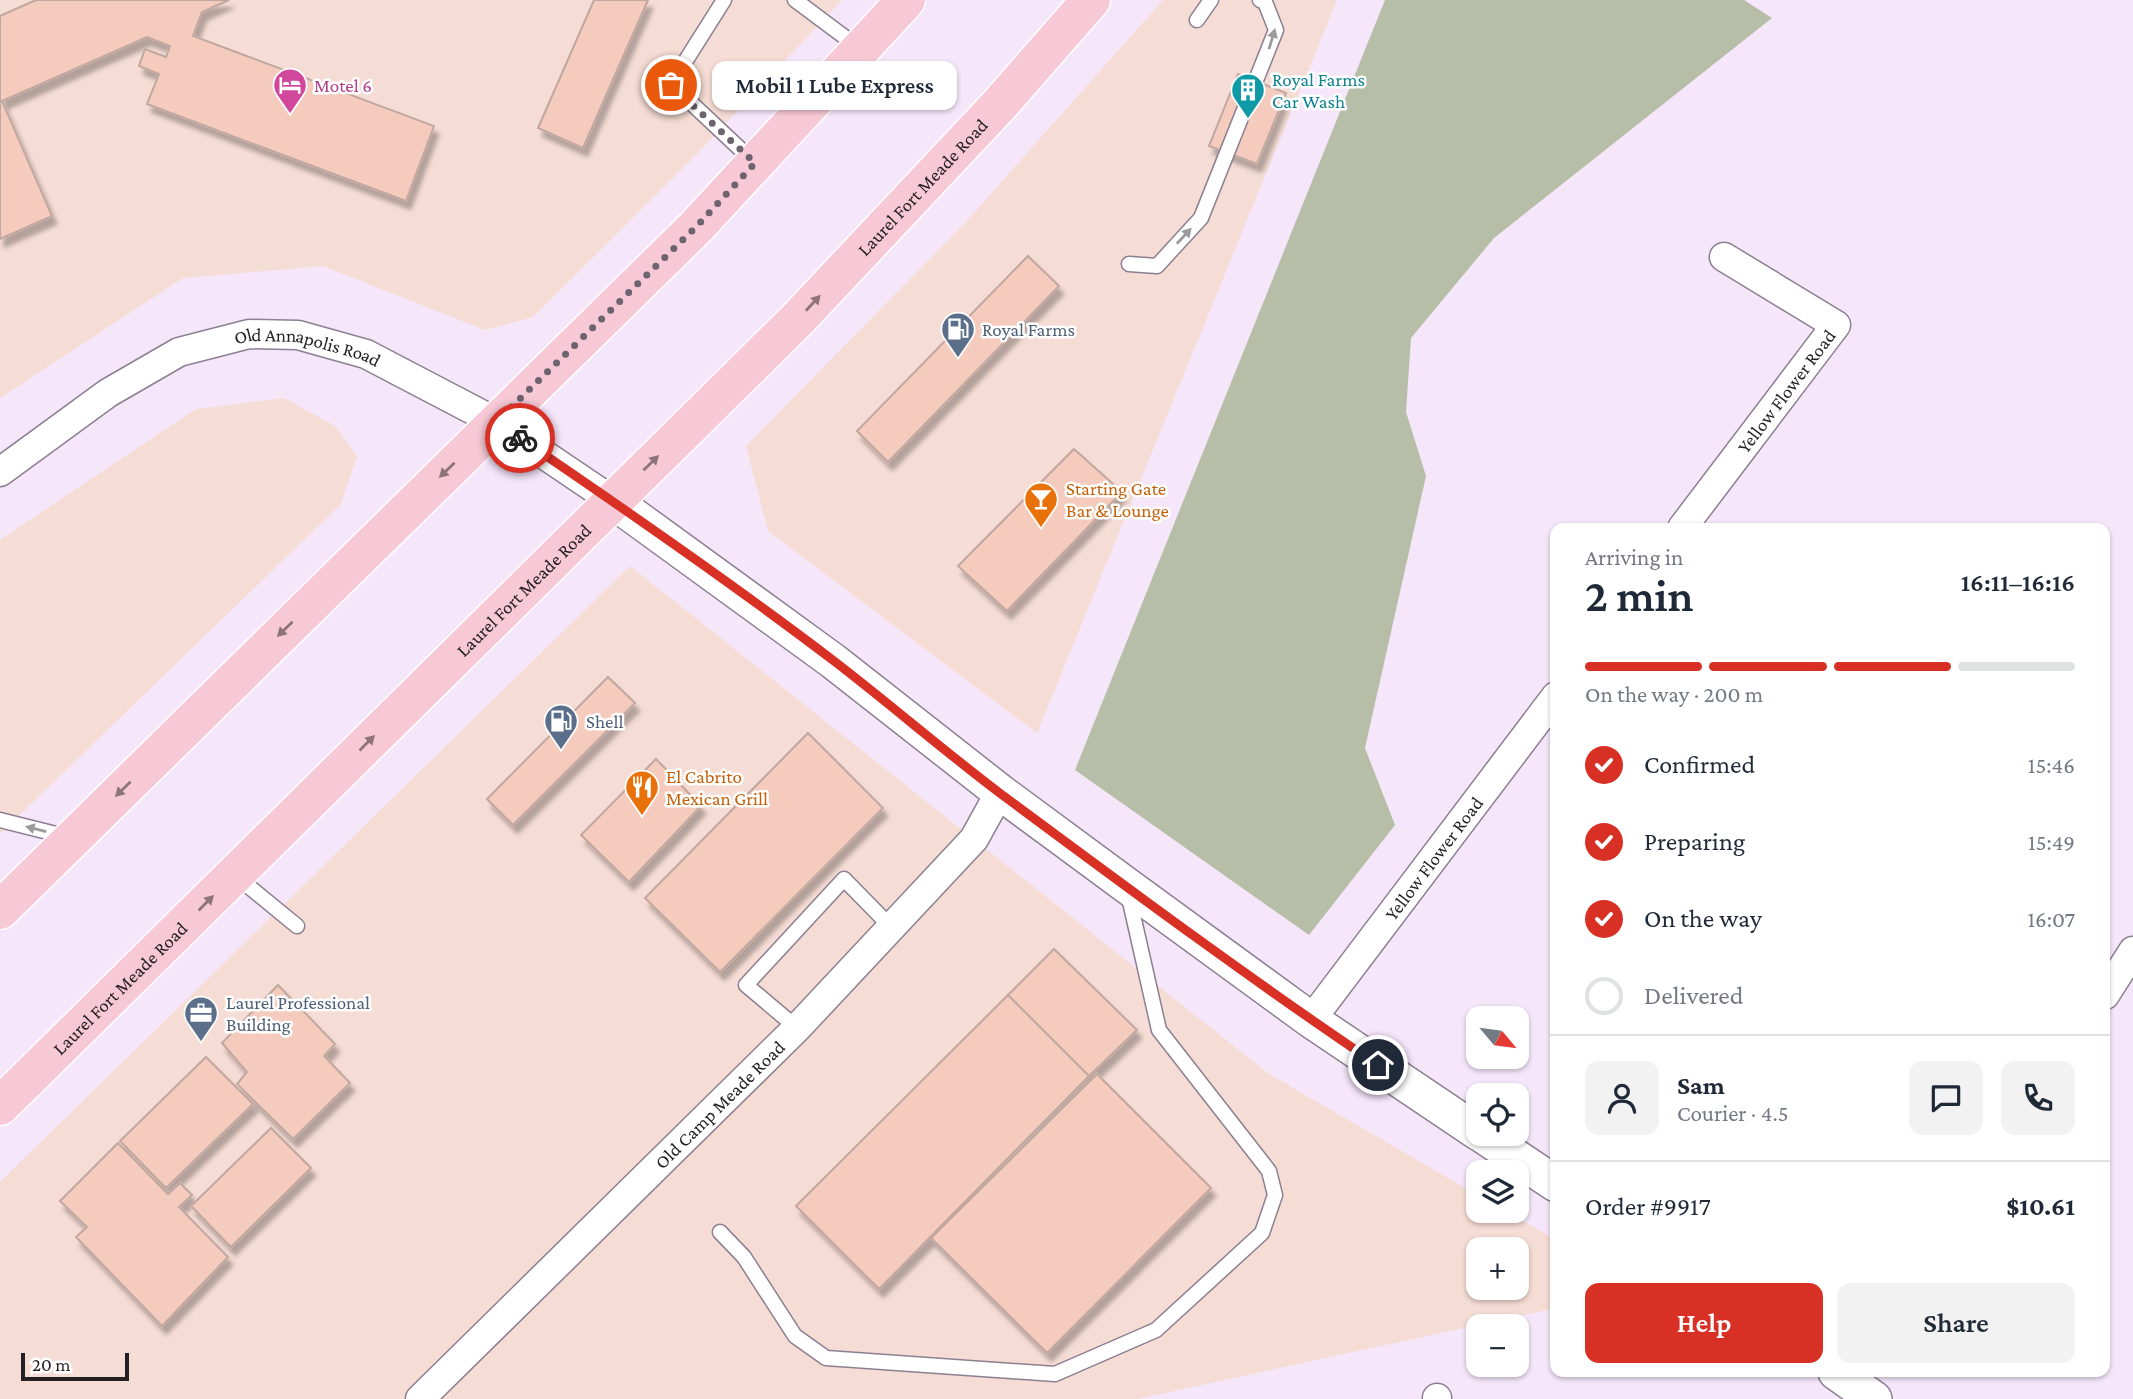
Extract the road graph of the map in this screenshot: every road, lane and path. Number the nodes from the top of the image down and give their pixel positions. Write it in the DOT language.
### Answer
graph roads {
  1 [pos="724,0"];
  2 [pos="795,0"];
  3 [pos="906,0"];
  4 [pos="1091,0"];
  5 [pos="1211,0"];
  6 [pos="1260,0"];
  7 [pos="1197,20"];
  8 [pos="861,49"];
  9 [pos="755,163"];
  10 [pos="1724,257"];
  11 [pos="1129,264"];
  12 [pos="496,422"];
  13 [pos="0,472"];
  14 [pos="613,501"];
  15 [pos="1686,523"];
  16 [pos="1550,704"];
  17 [pos="1000,792"];
  18 [pos="0,820"];
  19 [pos="73,838"];
  20 [pos="235,875"];
  21 [pos="1126,885"];
  22 [pos="0,909"];
  23 [pos="297,926"];
  24 [pos="891,927"];
  25 [pos="2133,951"];
  26 [pos="2110,987"];
  27 [pos="1311,1020"];
  28 [pos="797,1028"];
  29 [pos="0,1106"];
  30 [pos="1466,1124"];
  31 [pos="1499,1146"];
  32 [pos="1550,1180"];
  33 [pos="720,1232"];
  34 [pos="420,1399"];
  1 -- 9 [label="lane"];
  2 -- 8 [label="lane"];
  3 -- 8 [label="main road"];
  14 -- 4 [label="main road, Laurel Fort Meade Road, one-way"];
  5 -- 7 [label="lane"];
  11 -- 6 [label="lane, one-way"];
  8 -- 9 [label="main road"];
  9 -- 12 [label="main road"];
  10 -- 15 [label="street, Yellow Flower Road"];
  12 -- 13 [label="street, Old Annapolis Road"];
  12 -- 14 [label="street, Old Annapolis Road"];
  12 -- 19 [label="main road, one-way"];
  14 -- 17 [label="street"];
  20 -- 14 [label="main road, Laurel Fort Meade Road, one-way"];
  16 -- 27 [label="street, Yellow Flower Road"];
  17 -- 21 [label="street"];
  17 -- 24 [label="street, Old Camp Meade Road"];
  19 -- 18 [label="lane, one-way"];
  19 -- 22 [label="main road"];
  20 -- 23 [label="lane"];
  29 -- 20 [label="main road, Laurel Fort Meade Road, one-way"];
  21 -- 27 [label="street"];
  21 -- 33 [label="lane"];
  24 -- 28 [label="street, Old Camp Meade Road"];
  24 -- 28 [label="lane"];
  25 -- 26 [label="street"];
  27 -- 30 [label="street"];
  28 -- 34 [label="street, Old Camp Meade Road"];
  31 -- 32 [label="street"];
}
